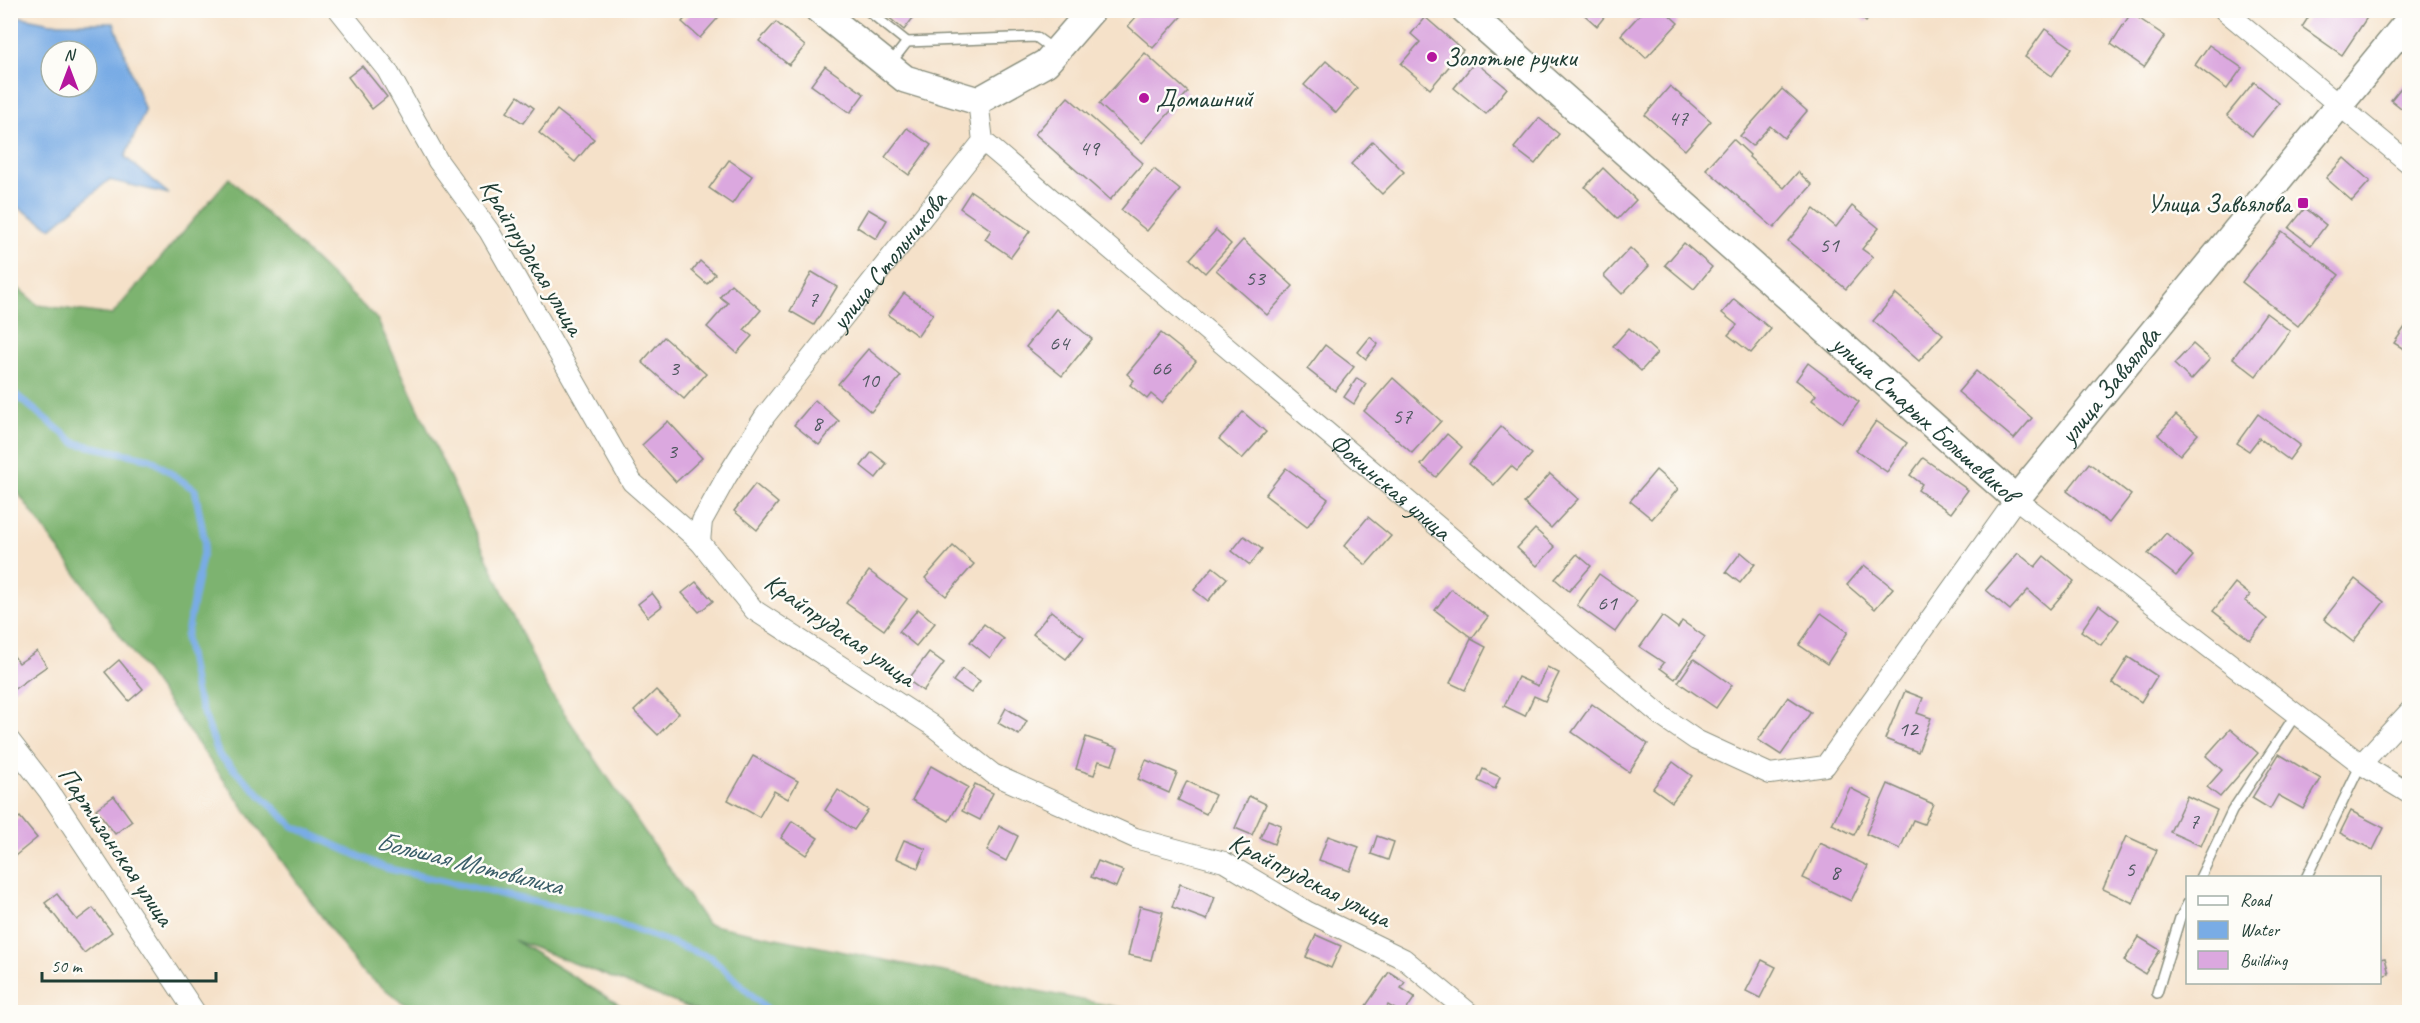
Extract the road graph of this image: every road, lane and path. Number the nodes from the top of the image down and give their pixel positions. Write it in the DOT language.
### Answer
graph roads {
  1 [pos="339,10"];
  2 [pos="819,10"];
  3 [pos="867,10"];
  4 [pos="1465,10"];
  5 [pos="2223,10"];
  6 [pos="1080,15"];
  7 [pos="2409,20"];
  8 [pos="907,42"];
  9 [pos="1056,52"];
  10 [pos="888,66"];
  11 [pos="978,102"];
  12 [pos="2340,105"];
  13 [pos="983,141"];
  14 [pos="2409,164"];
  15 [pos="2016,499"];
  16 [pos="700,542"];
  17 [pos="2409,711"];
  18 [pos="2296,714"];
  19 [pos="10,741"];
  20 [pos="2361,764"];
  21 [pos="1825,766"];
  22 [pos="2409,794"];
  23 [pos="2201,876"];
  24 [pos="2307,876"];
  25 [pos="2186,905"];
  26 [pos="2157,993"];
  27 [pos="195,1012"];
  28 [pos="1468,1012"];
  1 -- 16 [label="street, Крайпрудская улица"];
  2 -- 10 [label="main road"];
  3 -- 8 [label="lane"];
  4 -- 15 [label="main road, улица Старых Большевиков"];
  5 -- 12 [label="street"];
  6 -- 9 [label="main road"];
  7 -- 12 [label="main road, улица Завьялова"];
  8 -- 9 [label="lane"];
  8 -- 10 [label="lane"];
  9 -- 11 [label="main road"];
  10 -- 11 [label="main road"];
  11 -- 13 [label="street"];
  12 -- 14 [label="street"];
  12 -- 15 [label="main road, улица Завьялова"];
  13 -- 16 [label="street, улица Стольникова"];
  13 -- 21 [label="street, Фокинская улица"];
  15 -- 18 [label="street, улица Старых Большевиков"];
  15 -- 21 [label="street, улица Завьялова"];
  16 -- 28 [label="street, Крайпрудская улица"];
  17 -- 20 [label="street"];
  18 -- 20 [label="street, улица Старых Большевиков"];
  18 -- 23 [label="lane"];
  19 -- 27 [label="street, Партизанская улица"];
  20 -- 22 [label="street, улица Старых Большевиков"];
  20 -- 24 [label="lane"];
  25 -- 26 [label="lane"];
}
